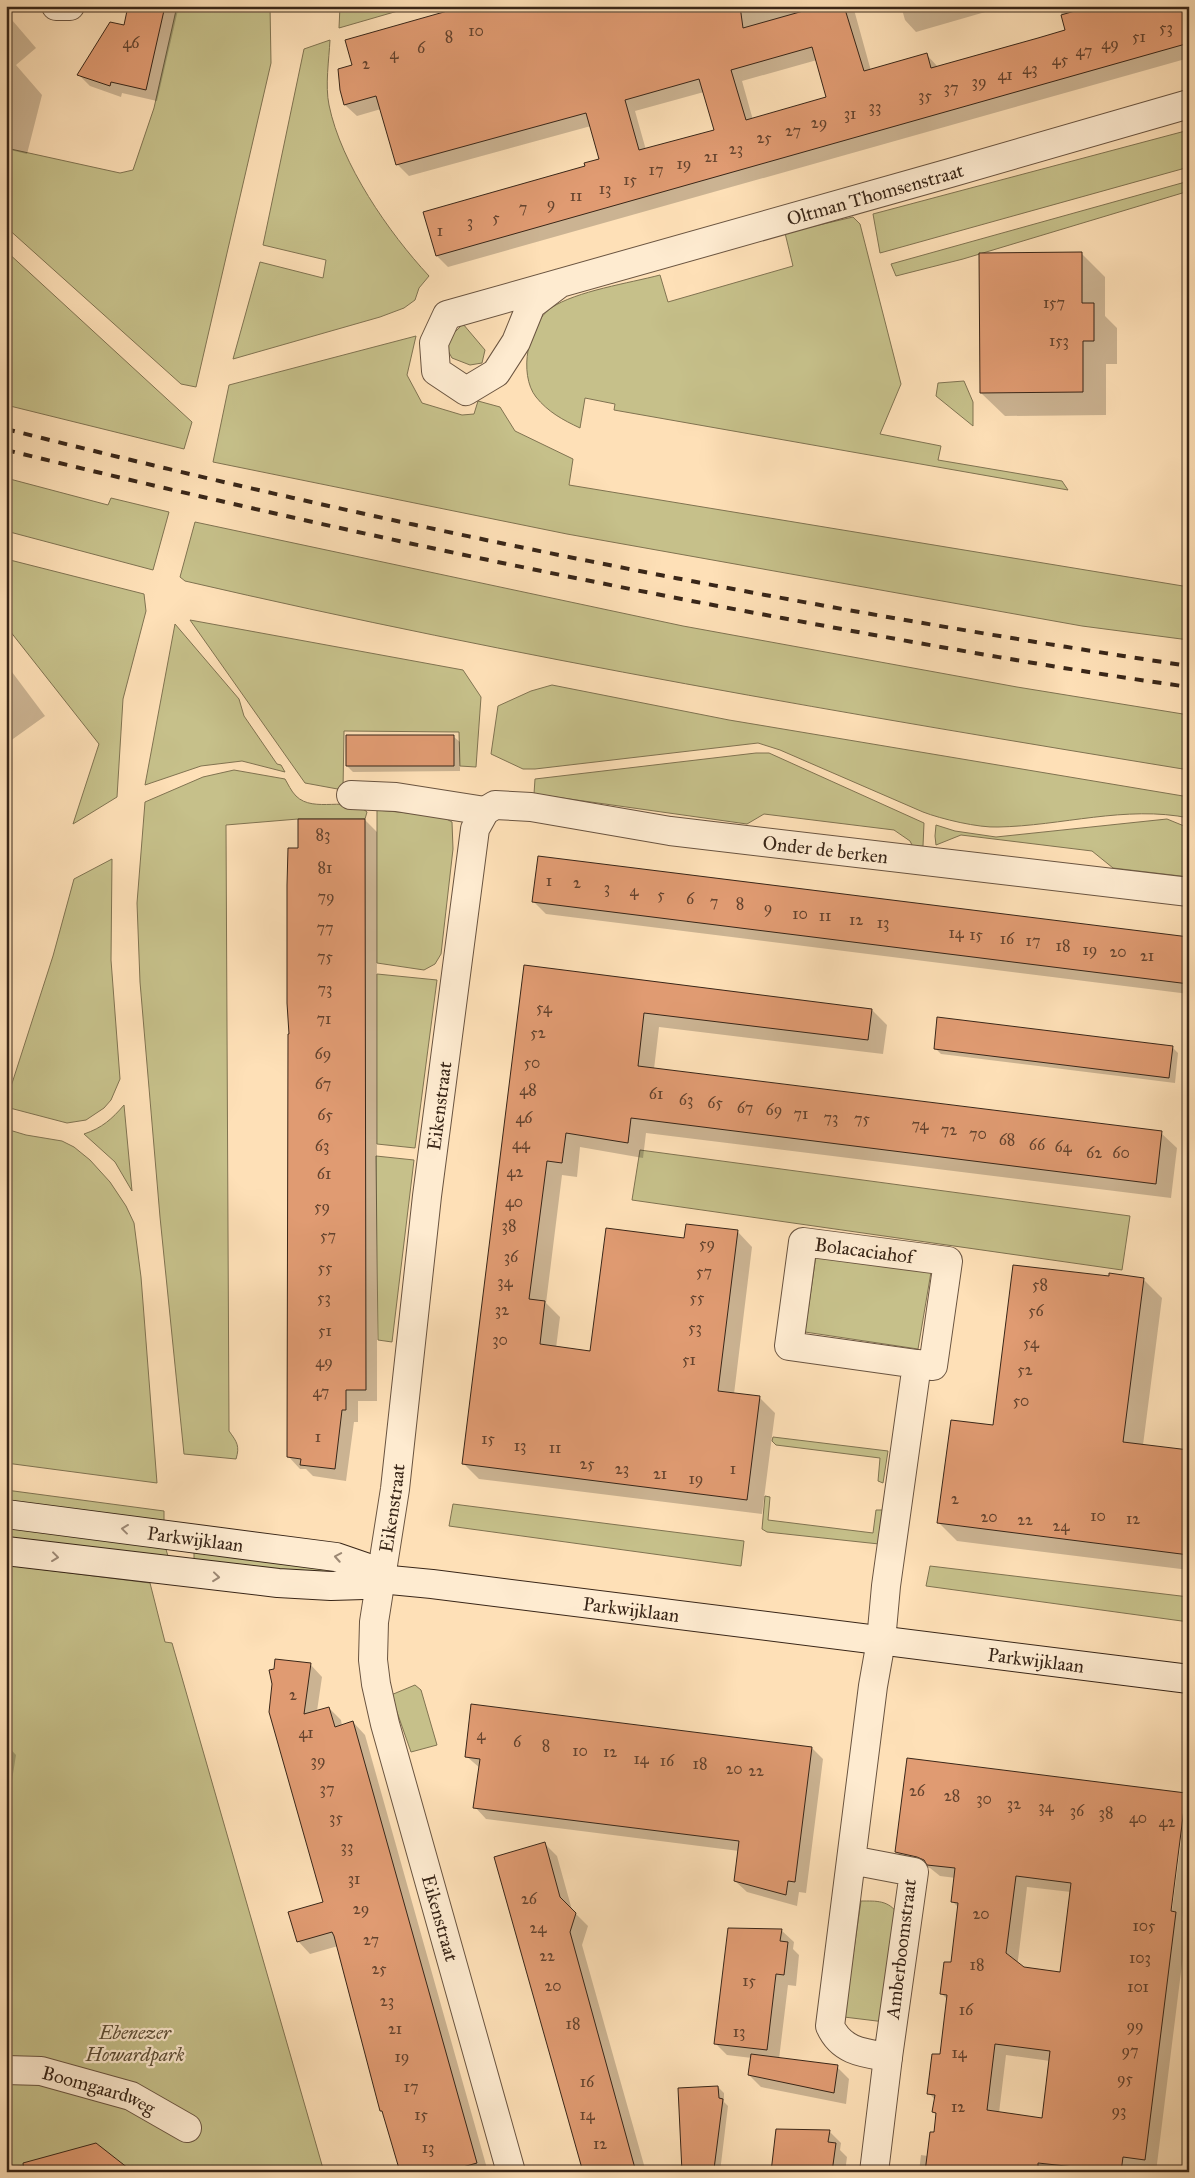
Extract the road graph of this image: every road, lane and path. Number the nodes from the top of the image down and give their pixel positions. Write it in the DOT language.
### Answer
graph roads {
  1 [pos="56,6"];
  2 [pos="70,6"];
  3 [pos="1189,104"];
  4 [pos="560,283"];
  5 [pos="351,795"];
  6 [pos="480,820"];
  7 [pos="1189,892"];
  8 [pos="917,1364"];
  9 [pos="6,1514"];
  10 [pos="6,1551"];
  11 [pos="380,1579"];
  12 [pos="881,1640"];
  13 [pos="1189,1679"];
  14 [pos="851,1860"];
  15 [pos="888,2057"];
  16 [pos="6,2070"];
  17 [pos="187,2128"];
  18 [pos="511,2172"];
  19 [pos="874,2172"];
  1 -- 2 [label="street"];
  3 -- 4 [label="street, Oltman Thomsenstraat"];
  4 -- 4 [label="street, Oltman Thomsenstraat"];
  5 -- 6 [label="street"];
  6 -- 7 [label="street, Onder de berken"];
  6 -- 11 [label="street, Eikenstraat"];
  8 -- 8 [label="street, Bolacaciahof"];
  8 -- 12 [label="street"];
  11 -- 9 [label="street, Parkwijklaan, one-way"];
  10 -- 11 [label="street, Parkwijklaan, one-way"];
  11 -- 12 [label="street, Parkwijklaan"];
  11 -- 18 [label="street, Eikenstraat"];
  12 -- 13 [label="street, Parkwijklaan"];
  12 -- 14 [label="street"];
  14 -- 15 [label="street"];
  14 -- 15 [label="street, Amberboomstraat"];
  15 -- 19 [label="street, Amberboomstraat"];
  16 -- 17 [label="street, Boomgaardweg"];
}
